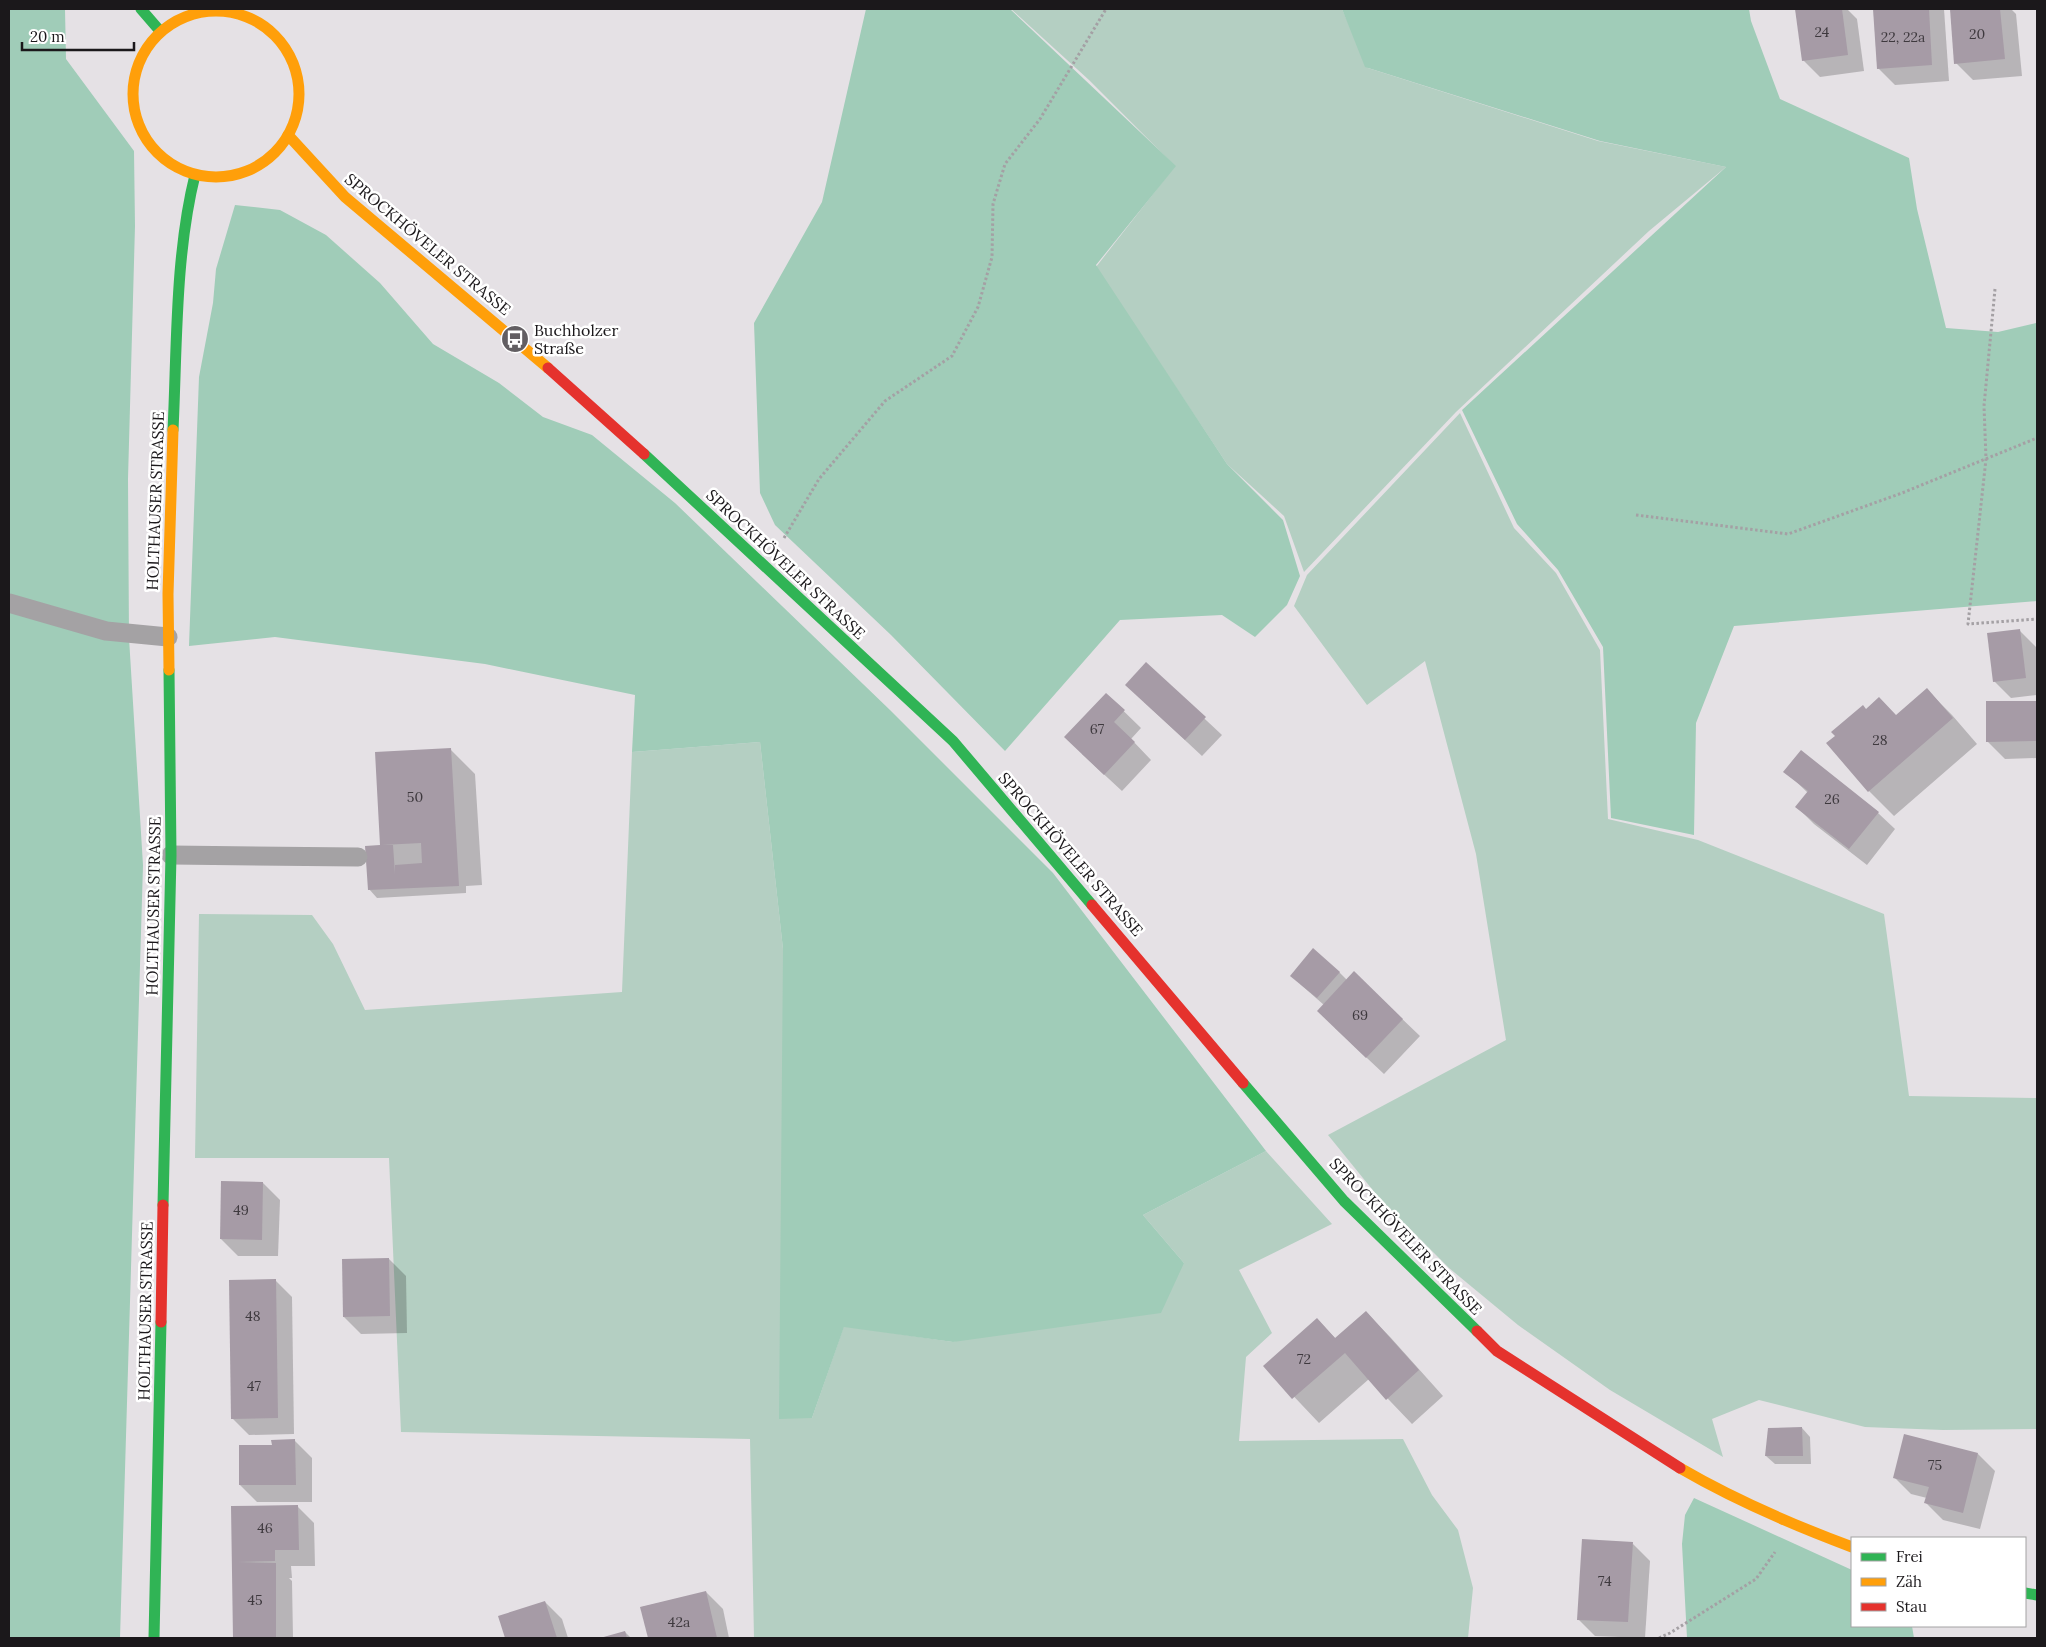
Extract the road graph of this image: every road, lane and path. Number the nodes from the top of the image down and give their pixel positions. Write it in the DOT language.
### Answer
graph roads {
  1 [pos="141,9"];
  2 [pos="1106,9"];
  3 [pos="160,31"];
  4 [pos="288,136"];
  5 [pos="195,175"];
  6 [pos="1995,289"];
  7 [pos="2037,438"];
  8 [pos="1986,459"];
  9 [pos="1636,515"];
  10 [pos="766,568"];
  11 [pos="9,604"];
  12 [pos="2037,619"];
  13 [pos="168,637"];
  14 [pos="171,854"];
  15 [pos="358,857"];
  16 [pos="1779,1546"];
  17 [pos="1851,1547"];
  18 [pos="154,1638"];
  19 [pos="1659,1638"];
  1 -- 3 [label="street"];
  2 -- 10 [label="path"];
  3 -- 4 [label="street"];
  3 -- 5 [label="street"];
  4 -- 5 [label="street"];
  4 -- 10 [label="street, SPROCKHÖVELER STRASSE"];
  5 -- 13 [label="street, HOLTHAUSER STRASSE"];
  6 -- 8 [label="path"];
  7 -- 8 [label="path"];
  8 -- 9 [label="path"];
  8 -- 12 [label="path"];
  10 -- 17 [label="street, SPROCKHÖVELER STRASSE"];
  11 -- 13 [label="lane"];
  13 -- 14 [label="street, HOLTHAUSER STRASSE"];
  14 -- 15 [label="lane"];
  14 -- 18 [label="street, HOLTHAUSER STRASSE"];
  16 -- 19 [label="path"];
}
